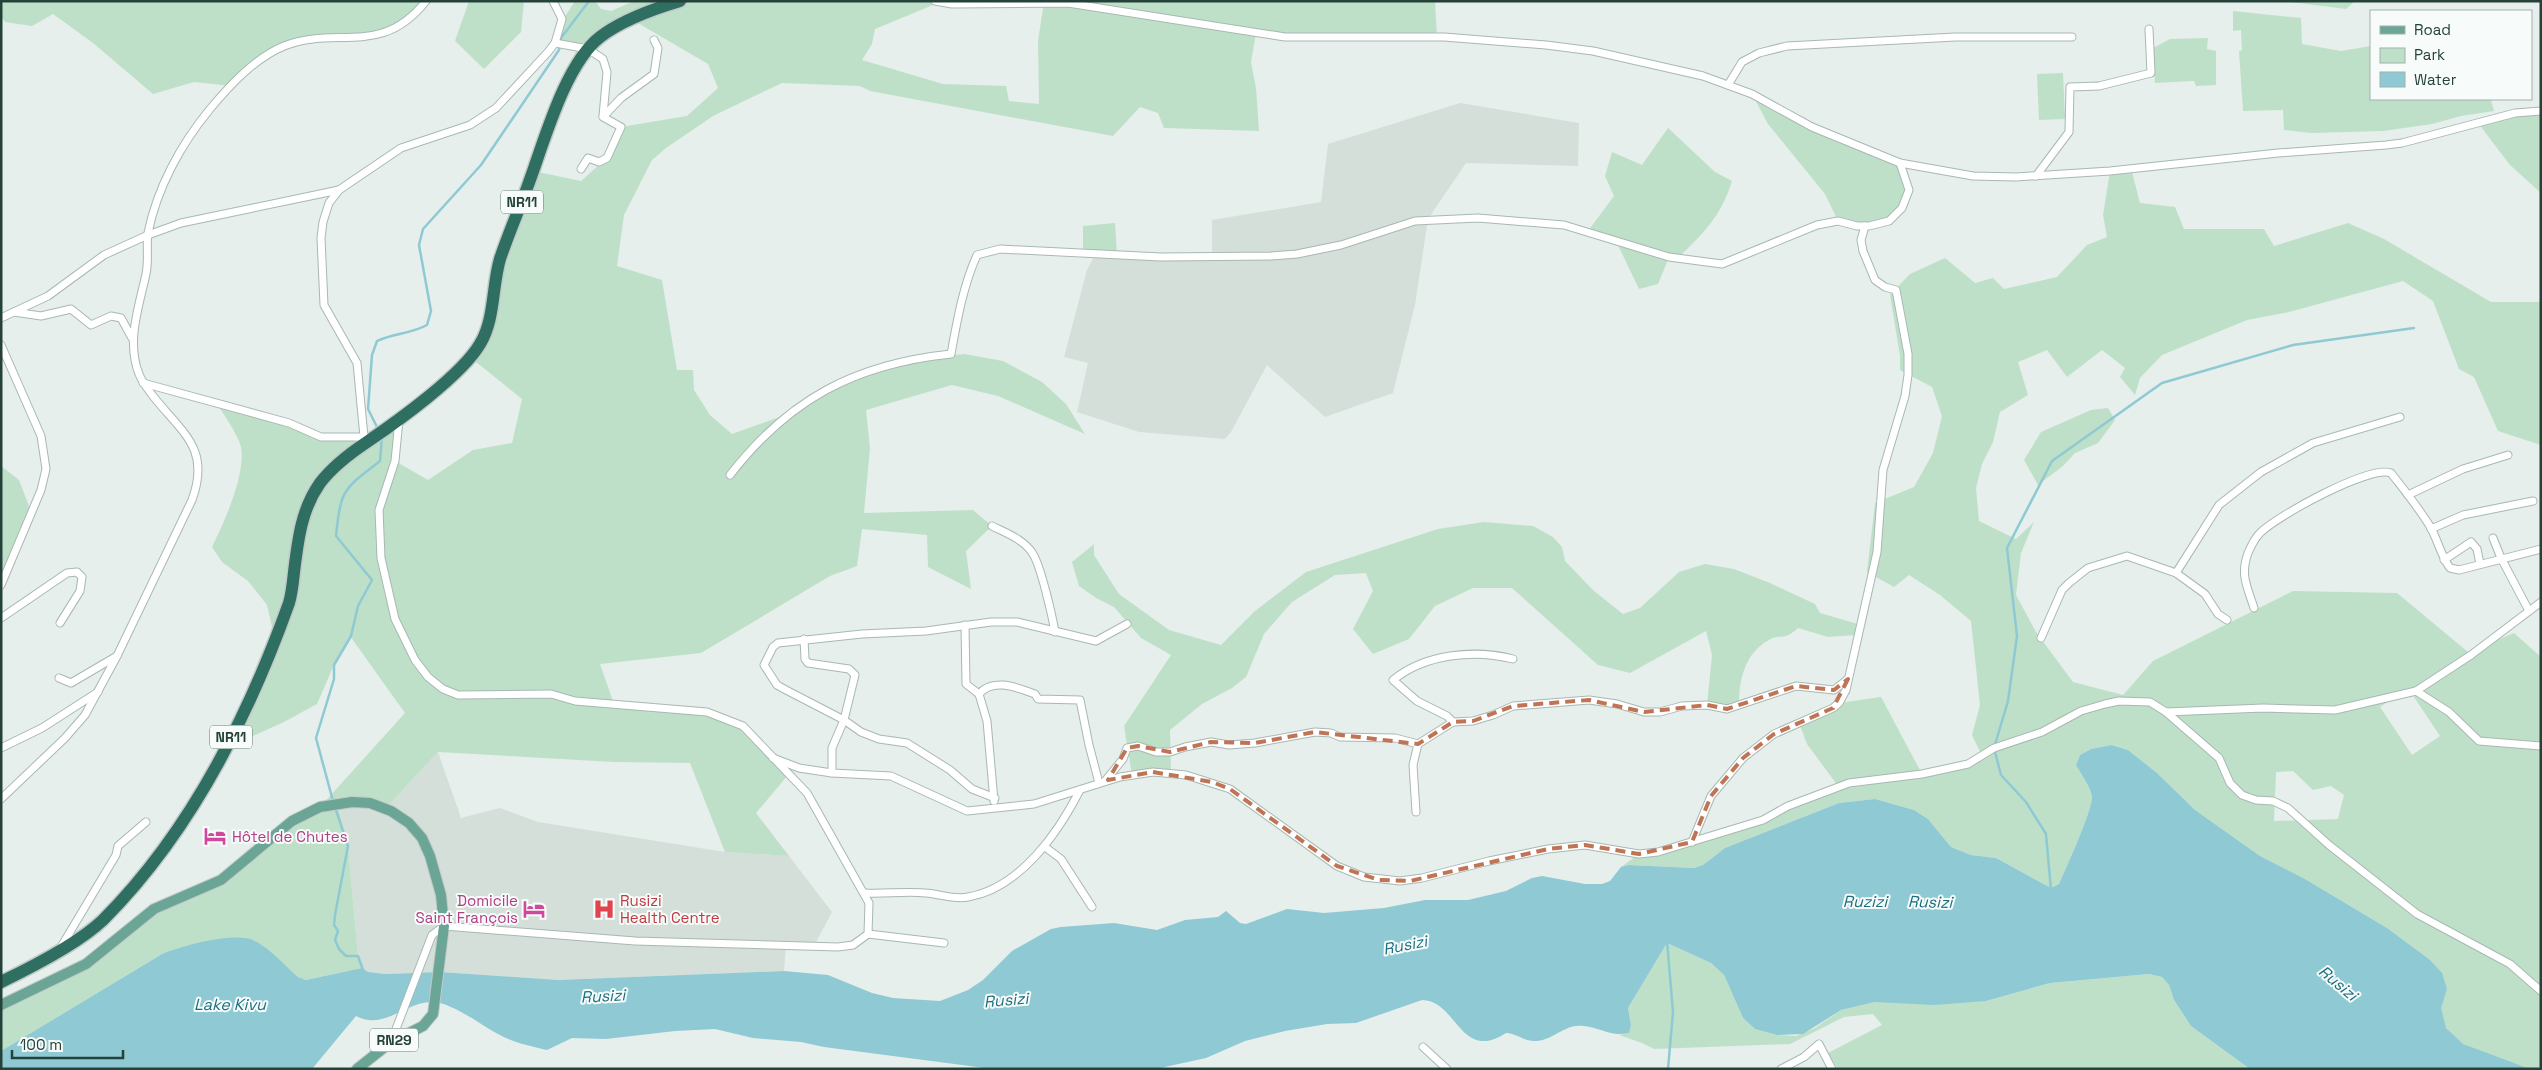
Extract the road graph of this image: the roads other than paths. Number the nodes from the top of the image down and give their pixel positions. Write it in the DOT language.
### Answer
graph roads {
  1 [pos="426,1"];
  2 [pos="553,1"];
  3 [pos="680,1"];
  4 [pos="935,1"];
  5 [pos="2149,29"];
  6 [pos="2072,37"];
  7 [pos="654,40"];
  8 [pos="559,43"];
  9 [pos="588,49"];
  10 [pos="1728,85"];
  11 [pos="2541,111"];
  12 [pos="603,118"];
  13 [pos="1900,163"];
  14 [pos="581,169"];
  15 [pos="2036,176"];
  16 [pos="339,190"];
  17 [pos="1865,226"];
  18 [pos="148,235"];
  19 [pos="14,312"];
  20 [pos="1,318"];
  21 [pos="132,339"];
  22 [pos="1,344"];
  23 [pos="143,383"];
  24 [pos="2400,417"];
  25 [pos="399,418"];
  26 [pos="368,439"];
  27 [pos="2508,455"];
  28 [pos="730,475"];
  29 [pos="2408,495"];
  30 [pos="2533,501"];
  31 [pos="992,526"];
  32 [pos="2431,529"];
  33 [pos="2493,538"];
  34 [pos="2541,549"];
  35 [pos="2501,558"];
  36 [pos="2444,560"];
  37 [pos="2480,564"];
  38 [pos="2176,573"];
  39 [pos="1,585"];
  40 [pos="2541,602"];
  41 [pos="2254,608"];
  42 [pos="2529,611"];
  43 [pos="1,618"];
  44 [pos="2227,620"];
  45 [pos="60,623"];
  46 [pos="1127,624"];
  47 [pos="965,625"];
  48 [pos="1055,632"];
  49 [pos="2041,638"];
  50 [pos="804,639"];
  51 [pos="117,656"];
  52 [pos="1513,659"];
  53 [pos="59,678"];
  54 [pos="1848,679"];
  55 [pos="99,691"];
  56 [pos="2416,691"];
  57 [pos="979,694"];
  58 [pos="2166,712"];
  59 [pos="844,720"];
  60 [pos="1453,722"];
  61 [pos="1418,744"];
  62 [pos="2541,746"];
  63 [pos="1,748"];
  64 [pos="773,758"];
  65 [pos="832,773"];
  66 [pos="1102,782"];
  67 [pos="1080,790"];
  68 [pos="994,798"];
  69 [pos="1,799"];
  70 [pos="994,807"];
  71 [pos="1416,812"];
  72 [pos="146,822"];
  73 [pos="1692,842"];
  74 [pos="1045,847"];
  75 [pos="865,893"];
  76 [pos="1092,907"];
  77 [pos="444,926"];
  78 [pos="868,934"];
  79 [pos="944,943"];
  80 [pos="60,950"];
  81 [pos="1,982"];
  82 [pos="2541,991"];
  83 [pos="1,1005"];
  84 [pos="391,1042"];
  85 [pos="1423,1047"];
  86 [pos="357,1069"];
  87 [pos="1446,1069"];
  88 [pos="1781,1069"];
  89 [pos="1832,1069"];
  1 -- 18 [label="street"];
  2 -- 8 [label="street"];
  3 -- 9 [label="highway, NR11"];
  4 -- 10 [label="street"];
  5 -- 15 [label="street"];
  6 -- 10 [label="street"];
  7 -- 12 [label="street"];
  8 -- 9 [label="street"];
  8 -- 16 [label="street"];
  9 -- 12 [label="street"];
  9 -- 25 [label="highway, NR11"];
  10 -- 13 [label="street"];
  11 -- 15 [label="street"];
  12 -- 14 [label="street"];
  13 -- 15 [label="street"];
  13 -- 17 [label="street"];
  16 -- 18 [label="street"];
  16 -- 26 [label="street"];
  17 -- 28 [label="street"];
  17 -- 54 [label="street"];
  18 -- 19 [label="street"];
  18 -- 21 [label="street"];
  19 -- 20 [label="street"];
  19 -- 21 [label="street"];
  21 -- 23 [label="street"];
  22 -- 39 [label="street"];
  23 -- 26 [label="street"];
  23 -- 51 [label="street"];
  24 -- 38 [label="street"];
  25 -- 26 [label="highway, NR11"];
  25 -- 64 [label="street"];
  26 -- 80 [label="highway, NR11"];
  27 -- 29 [label="street"];
  29 -- 32 [label="street"];
  29 -- 41 [label="street"];
  30 -- 32 [label="street"];
  31 -- 48 [label="street"];
  32 -- 36 [label="street"];
  33 -- 35 [label="street"];
  34 -- 35 [label="street"];
  35 -- 37 [label="street"];
  35 -- 42 [label="street"];
  36 -- 37 [label="street"];
  36 -- 37 [label="street"];
  38 -- 44 [label="street"];
  38 -- 49 [label="street"];
  40 -- 42 [label="street"];
  42 -- 56 [label="street"];
  43 -- 45 [label="street"];
  46 -- 48 [label="street"];
  47 -- 48 [label="street"];
  47 -- 50 [label="street"];
  47 -- 57 [label="street"];
  50 -- 59 [label="street"];
  50 -- 59 [label="street"];
  51 -- 53 [label="street"];
  51 -- 55 [label="street"];
  52 -- 60 [label="street"];
  54 -- 60 [label="street"];
  54 -- 73 [label="street"];
  55 -- 63 [label="street"];
  55 -- 69 [label="street"];
  56 -- 58 [label="street"];
  56 -- 62 [label="street"];
  57 -- 66 [label="street"];
  57 -- 68 [label="street"];
  58 -- 73 [label="street"];
  58 -- 82 [label="street"];
  59 -- 65 [label="street"];
  59 -- 68 [label="street"];
  60 -- 61 [label="street"];
  61 -- 66 [label="street"];
  61 -- 71 [label="street"];
  64 -- 65 [label="street"];
  64 -- 75 [label="street"];
  65 -- 70 [label="street"];
  66 -- 67 [label="street"];
  66 -- 73 [label="street"];
  67 -- 70 [label="street"];
  67 -- 74 [label="street"];
  68 -- 70 [label="street"];
  72 -- 80 [label="street"];
  74 -- 75 [label="street"];
  74 -- 76 [label="street"];
  75 -- 78 [label="street"];
  77 -- 78 [label="street"];
  77 -- 83 [label="main road"];
  77 -- 84 [label="street"];
  77 -- 84 [label="main road, RN29"];
  78 -- 79 [label="street"];
  80 -- 81 [label="highway, NR11"];
  84 -- 86 [label="main road, RN29"];
  85 -- 87 [label="street"];
  88 -- 89 [label="street"];
}
